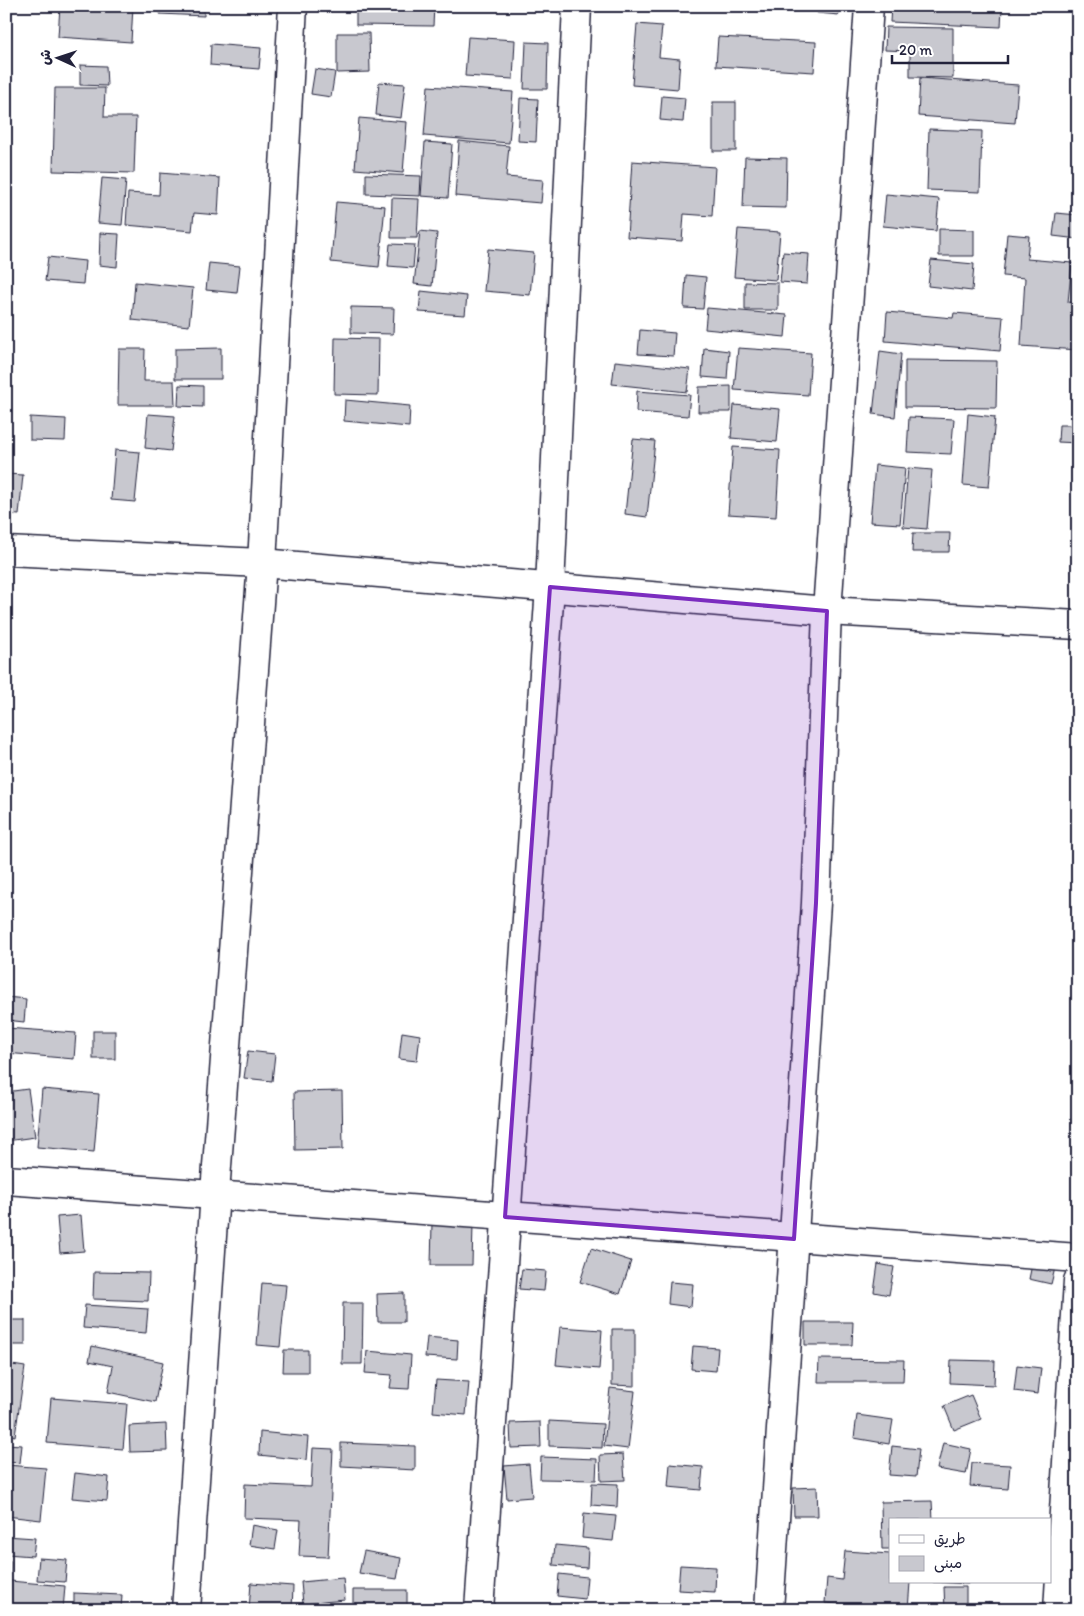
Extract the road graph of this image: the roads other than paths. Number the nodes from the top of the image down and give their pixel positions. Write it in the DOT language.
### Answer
graph roads {
  1 [pos="293,6"];
  2 [pos="577,6"];
  3 [pos="869,6"];
  4 [pos="6,551"];
  5 [pos="262,563"];
  6 [pos="550,587"];
  7 [pos="827,611"];
  8 [pos="1078,625"];
  9 [pos="6,1180"];
  10 [pos="215,1193"];
  11 [pos="505,1217"];
  12 [pos="794,1239"];
  13 [pos="1078,1258"];
  14 [pos="1078,1281"];
  15 [pos="186,1610"];
  16 [pos="479,1610"];
  17 [pos="769,1610"];
  18 [pos="1058,1610"];
  1 -- 5 [label="street"];
  2 -- 6 [label="street"];
  3 -- 7 [label="street"];
  4 -- 5 [label="street"];
  5 -- 6 [label="street"];
  5 -- 10 [label="street"];
  6 -- 7 [label="street"];
  6 -- 11 [label="street"];
  7 -- 8 [label="street"];
  7 -- 12 [label="street"];
  9 -- 10 [label="street"];
  10 -- 11 [label="street"];
  10 -- 15 [label="street"];
  11 -- 12 [label="street"];
  11 -- 16 [label="street"];
  12 -- 13 [label="street"];
  12 -- 17 [label="street"];
  14 -- 18 [label="street"];
}
